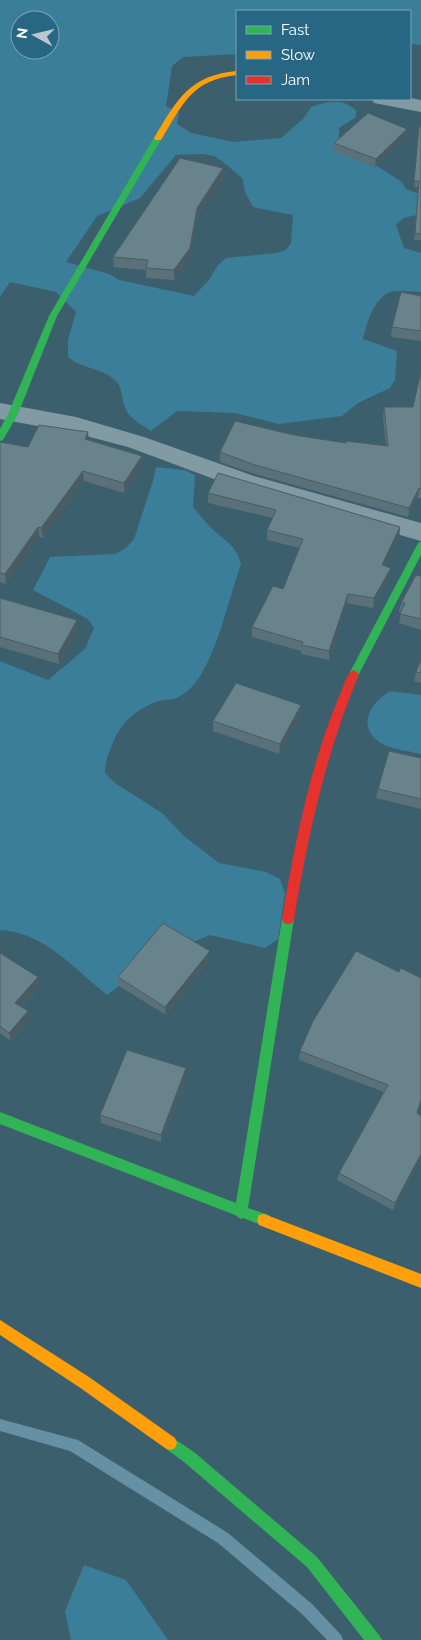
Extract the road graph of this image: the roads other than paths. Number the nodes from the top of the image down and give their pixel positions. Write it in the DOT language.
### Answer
graph roads {
  1 [pos="236,73"];
  2 [pos="387,100"];
  3 [pos="421,106"];
  4 [pos="7,413"];
  5 [pos="0,438"];
  6 [pos="421,532"];
  7 [pos="421,546"];
  8 [pos="0,1118"];
  9 [pos="241,1213"];
  10 [pos="421,1281"];
  11 [pos="0,1327"];
  12 [pos="374,1640"];
  1 -- 4 [label="street"];
  2 -- 3 [label="street"];
  4 -- 5 [label="street"];
  4 -- 6 [label="street"];
  7 -- 9 [label="street"];
  8 -- 9 [label="street"];
  9 -- 10 [label="street"];
  11 -- 12 [label="street"];
}
